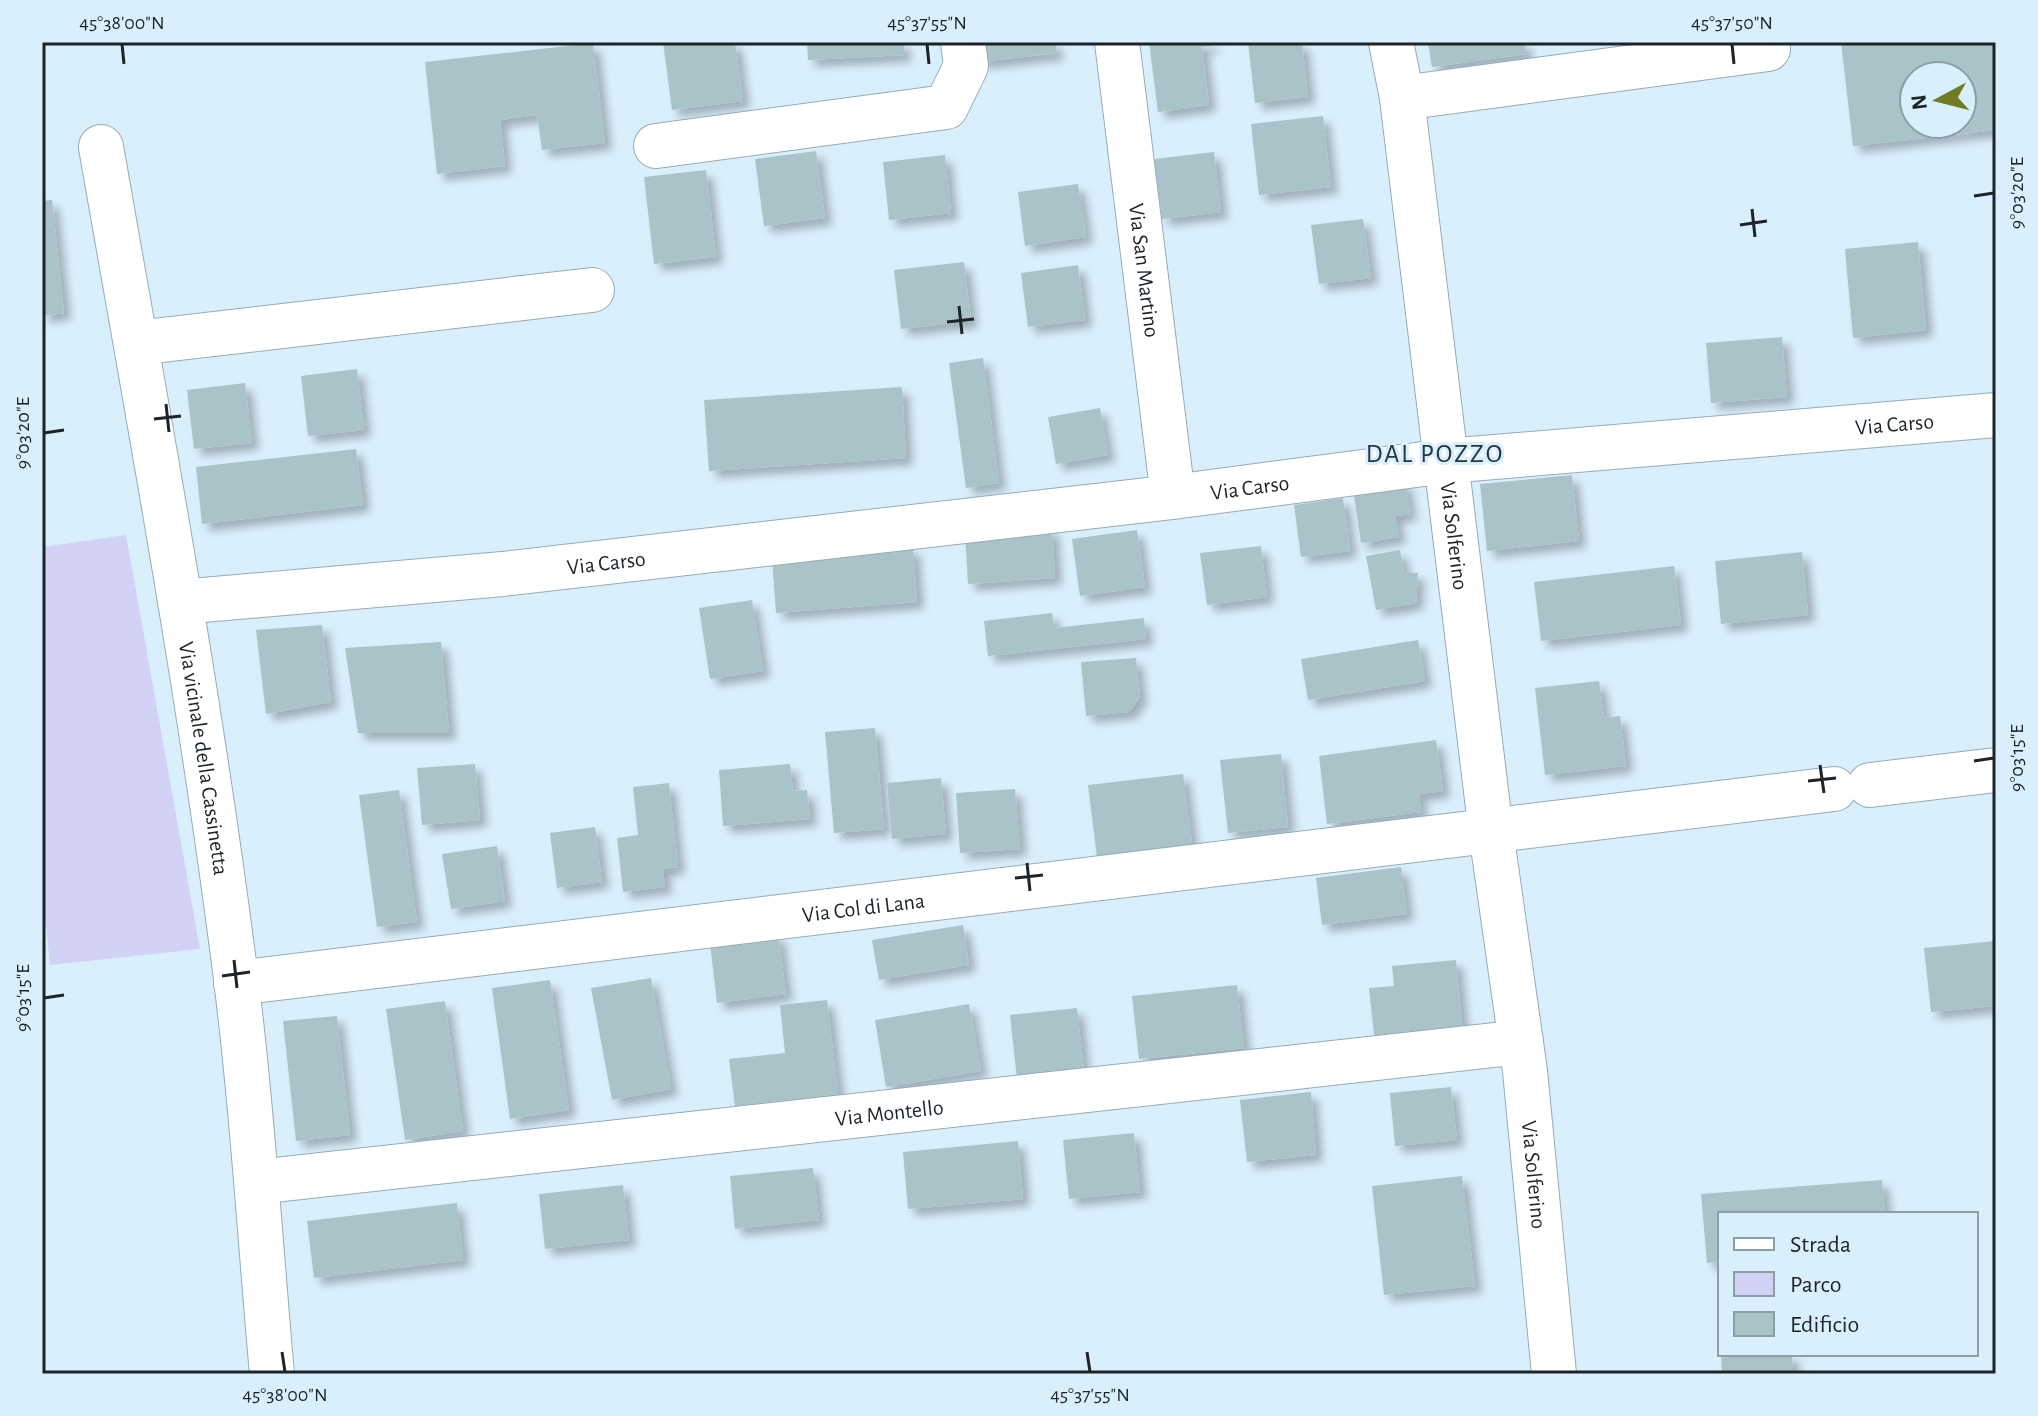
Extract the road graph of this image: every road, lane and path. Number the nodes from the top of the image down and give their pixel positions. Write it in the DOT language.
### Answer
graph roads {
  1 [pos="963,42"];
  2 [pos="1117,42"];
  3 [pos="1391,42"];
  4 [pos="1768,49"];
  5 [pos="1402,98"];
  6 [pos="656,146"];
  7 [pos="101,147"];
  8 [pos="592,290"];
  9 [pos="136,343"];
  10 [pos="1996,415"];
  11 [pos="1446,461"];
  12 [pos="1173,497"];
  13 [pos="180,602"];
  14 [pos="1996,770"];
  15 [pos="1491,832"];
  16 [pos="236,983"];
  17 [pos="1521,1042"];
  18 [pos="257,1182"];
  19 [pos="272,1374"];
  20 [pos="1554,1374"];
  1 -- 6 [label="street"];
  2 -- 12 [label="street, Via San Martino"];
  3 -- 5 [label="street, Via Solferino"];
  4 -- 5 [label="street"];
  5 -- 11 [label="street, Via Solferino"];
  7 -- 9 [label="street, Via vicinale della Cassinetta"];
  8 -- 9 [label="street"];
  9 -- 13 [label="street, Via vicinale della Cassinetta"];
  10 -- 11 [label="street, Via Carso"];
  11 -- 12 [label="street, Via Carso"];
  11 -- 15 [label="street, Via Solferino"];
  12 -- 13 [label="street, Via Carso"];
  13 -- 16 [label="street, Via vicinale della Cassinetta"];
  14 -- 15 [label="street"];
  15 -- 16 [label="street, Via Col di Lana"];
  15 -- 17 [label="street, Via Solferino"];
  16 -- 18 [label="street, Via vicinale della Cassinetta"];
  17 -- 18 [label="street, Via Montello"];
  17 -- 20 [label="street, Via Solferino"];
  18 -- 19 [label="street, Via vicinale della Cassinetta"];
}
